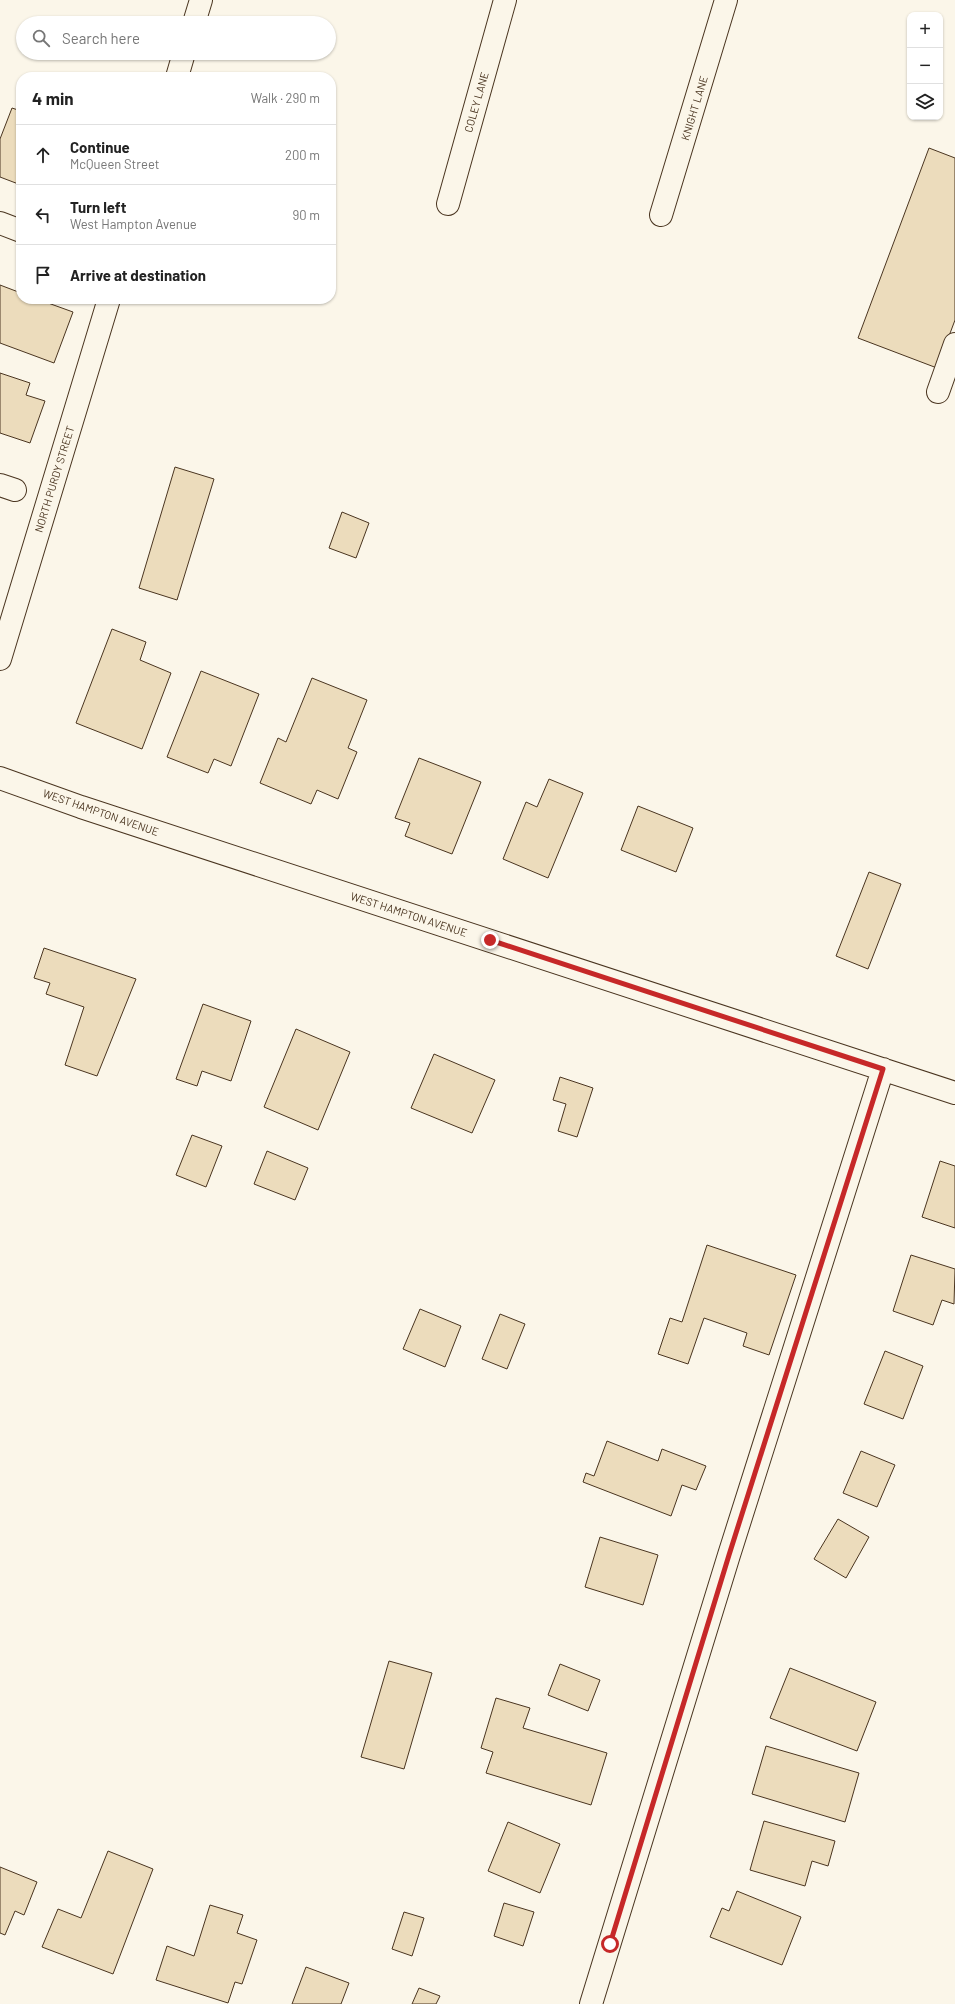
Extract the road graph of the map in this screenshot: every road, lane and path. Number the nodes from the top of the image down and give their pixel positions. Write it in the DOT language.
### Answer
graph roads {
  1 [pos="201,0"];
  2 [pos="505,0"];
  3 [pos="726,0"];
  4 [pos="196,16"];
  5 [pos="182,60"];
  6 [pos="178,72"];
  7 [pos="448,204"];
  8 [pos="661,215"];
  9 [pos="0,223"];
  10 [pos="16,229"];
  11 [pos="107,304"];
  12 [pos="955,344"];
  13 [pos="938,392"];
  14 [pos="0,659"];
  15 [pos="0,778"];
  16 [pos="883,1069"];
  17 [pos="955,1093"];
  18 [pos="591,2004"];
  1 -- 4 [label="street"];
  2 -- 7 [label="street, COLEY LANE"];
  3 -- 8 [label="street, KNIGHT LANE"];
  5 -- 6 [label="street"];
  9 -- 10 [label="street"];
  11 -- 14 [label="street, NORTH PURDY STREET"];
  12 -- 13 [label="street"];
  15 -- 16 [label="street, WEST HAMPTON AVENUE"];
  16 -- 17 [label="street, WEST HAMPTON AVENUE"];
  16 -- 18 [label="street"];
}
